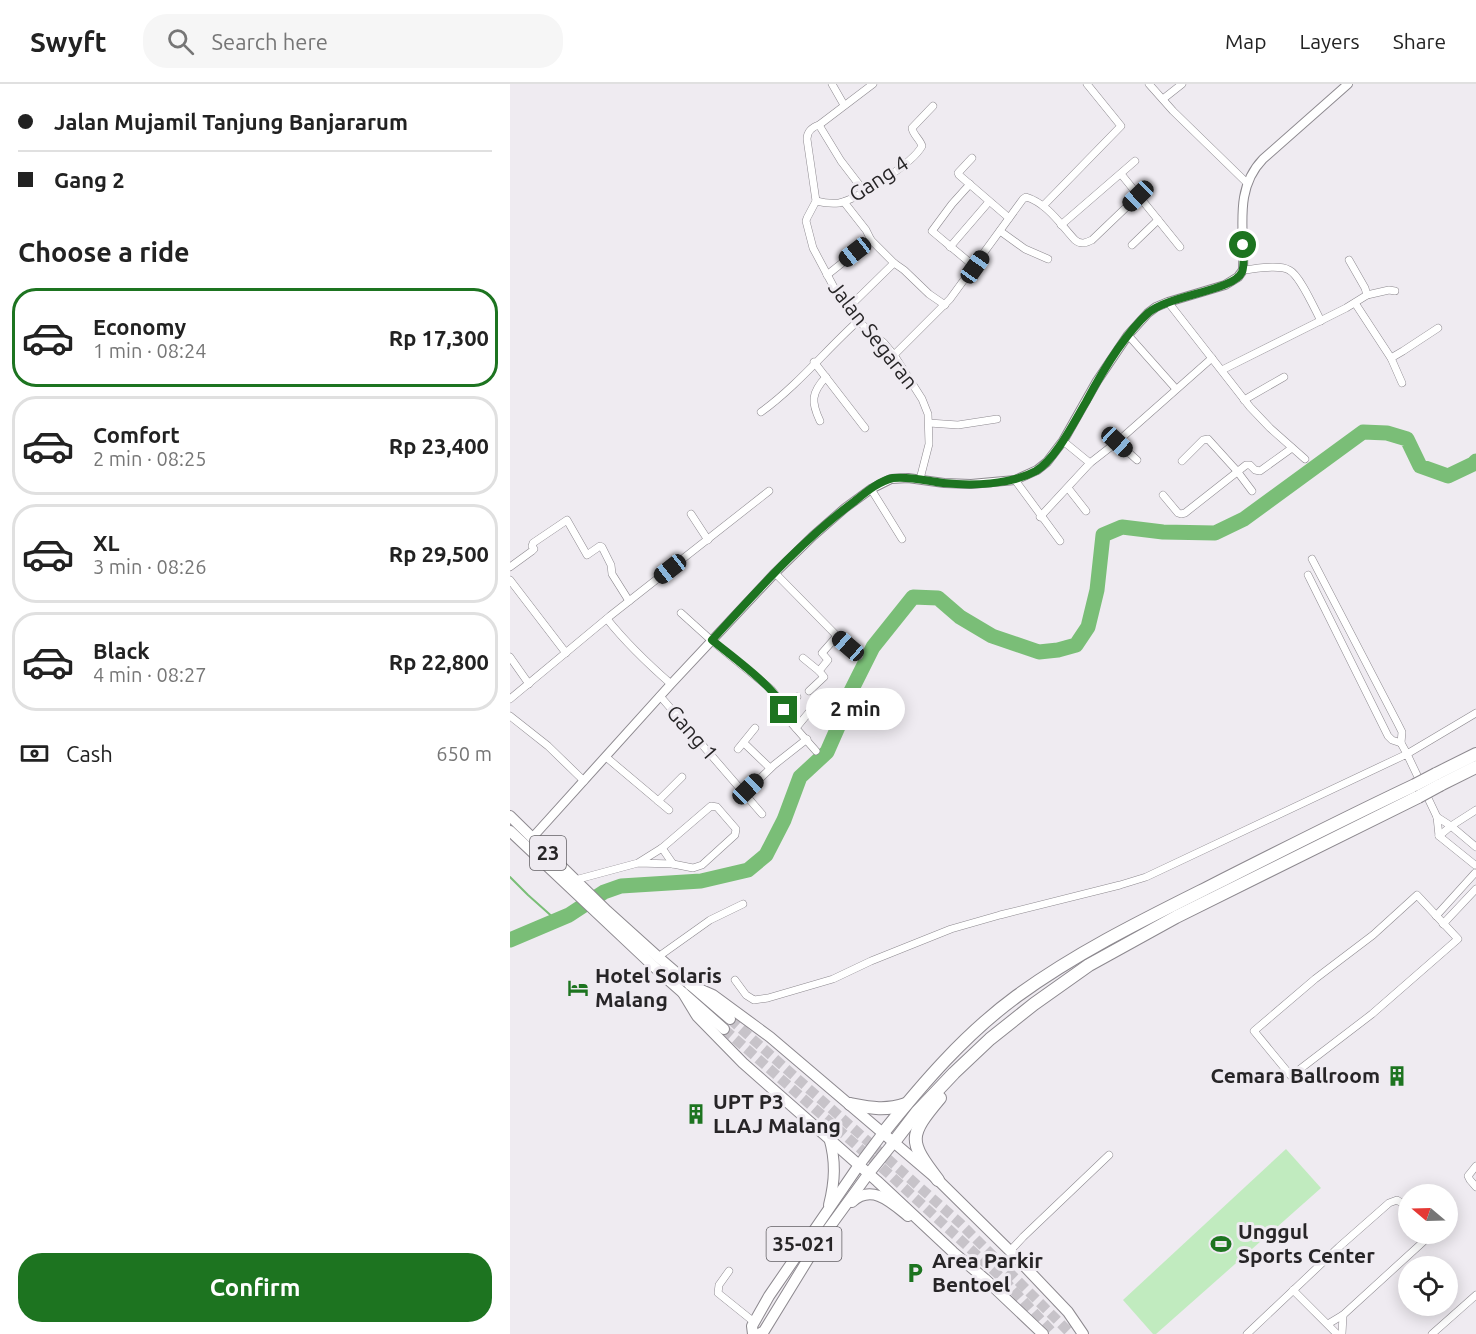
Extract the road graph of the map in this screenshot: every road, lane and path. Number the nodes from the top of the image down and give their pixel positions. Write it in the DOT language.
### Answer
graph roads {
  1 [pos="832,84"];
  2 [pos="872,84"];
  3 [pos="1088,84"];
  4 [pos="1149,84"];
  5 [pos="1182,84"];
  6 [pos="1348,84"];
  7 [pos="1163,99"];
  8 [pos="844,105"];
  9 [pos="933,106"];
  10 [pos="819,125"];
  11 [pos="972,158"];
  12 [pos="1135,161"];
  13 [pos="1121,174"];
  14 [pos="1247,183"];
  15 [pos="970,184"];
  16 [pos="864,191"];
  17 [pos="1138,196"];
  18 [pos="816,201"];
  19 [pos="844,202"];
  20 [pos="987,204"];
  21 [pos="1043,206"];
  22 [pos="1009,218"];
  23 [pos="1158,220"];
  24 [pos="1061,225"];
  25 [pos="1000,231"];
  26 [pos="871,240"];
  27 [pos="1131,245"];
  28 [pos="950,247"];
  29 [pos="1180,247"];
  30 [pos="1048,259"];
  31 [pos="1348,260"];
  32 [pos="894,263"];
  33 [pos="975,267"];
  34 [pos="1243,270"];
  35 [pos="827,275"];
  36 [pos="1395,291"];
  37 [pos="1367,295"];
  38 [pos="1168,302"];
  39 [pos="1355,303"];
  40 [pos="945,305"];
  41 [pos="848,308"];
  42 [pos="858,321"];
  43 [pos="1321,321"];
  44 [pos="1438,328"];
  45 [pos="1128,335"];
  46 [pos="894,355"];
  47 [pos="1212,358"];
  48 [pos="1391,358"];
  49 [pos="814,362"];
  50 [pos="1222,370"];
  51 [pos="826,377"];
  52 [pos="1284,377"];
  53 [pos="1402,383"];
  54 [pos="1176,389"];
  55 [pos="1244,400"];
  56 [pos="761,412"];
  57 [pos="997,419"];
  58 [pos="820,421"];
  59 [pos="929,423"];
  60 [pos="865,428"];
  61 [pos="1063,441"];
  62 [pos="1117,442"];
  63 [pos="1292,448"];
  64 [pos="1305,459"];
  65 [pos="1137,460"];
  66 [pos="1182,460"];
  67 [pos="1090,464"];
  68 [pos="1237,471"];
  69 [pos="920,479"];
  70 [pos="1015,480"];
  71 [pos="1068,488"];
  72 [pos="871,489"];
  73 [pos="769,491"];
  74 [pos="1252,491"];
  75 [pos="1163,495"];
  76 [pos="1086,511"];
  77 [pos="691,514"];
  78 [pos="1040,517"];
  79 [pos="902,539"];
  80 [pos="708,540"];
  81 [pos="1060,541"];
  82 [pos="1312,559"];
  83 [pos="510,567"];
  84 [pos="775,573"];
  85 [pos="1308,575"];
  86 [pos="510,580"];
  87 [pos="629,601"];
  88 [pos="681,613"];
  89 [pos="607,619"];
  90 [pos="837,636"];
  91 [pos="712,640"];
  92 [pos="1360,649"];
  93 [pos="566,653"];
  94 [pos="1349,654"];
  95 [pos="859,656"];
  96 [pos="510,657"];
  97 [pos="803,658"];
  98 [pos="819,671"];
  99 [pos="529,684"];
  100 [pos="671,684"];
  101 [pos="809,691"];
  102 [pos="660,696"];
  103 [pos="797,697"];
  104 [pos="510,699"];
  105 [pos="818,706"];
  106 [pos="784,710"];
  107 [pos="1476,713"];
  108 [pos="510,716"];
  109 [pos="755,728"];
  110 [pos="796,728"];
  111 [pos="807,739"];
  112 [pos="744,743"];
  113 [pos="1401,743"];
  114 [pos="738,749"];
  115 [pos="816,751"];
  116 [pos="1407,753"];
  117 [pos="1476,754"];
  118 [pos="606,757"];
  119 [pos="1476,767"];
  120 [pos="770,768"];
  121 [pos="682,777"];
  122 [pos="1438,780"];
  123 [pos="584,782"];
  124 [pos="1416,791"];
  125 [pos="744,794"];
  126 [pos="658,801"];
  127 [pos="669,810"];
  128 [pos="1476,810"];
  129 [pos="762,814"];
  130 [pos="510,816"];
  131 [pos="1437,817"];
  132 [pos="1451,826"];
  133 [pos="510,831"];
  134 [pos="1439,836"];
  135 [pos="532,838"];
  136 [pos="1476,847"];
  137 [pos="662,848"];
  138 [pos="638,863"];
  139 [pos="673,864"];
  140 [pos="1475,869"];
  141 [pos="575,880"];
  142 [pos="1476,889"];
  143 [pos="580,892"];
  144 [pos="743,904"];
  145 [pos="604,914"];
  146 [pos="1436,916"];
  147 [pos="1443,924"];
  148 [pos="1122,946"];
  149 [pos="658,957"];
  150 [pos="735,980"];
  151 [pos="686,989"];
  152 [pos="727,1024"];
  153 [pos="850,1104"];
  154 [pos="906,1104"];
  155 [pos="884,1133"];
  156 [pos="828,1137"];
  157 [pos="894,1142"];
  158 [pos="1109,1155"];
  159 [pos="859,1165"];
  160 [pos="1475,1168"];
  161 [pos="869,1173"];
  162 [pos="938,1180"];
  163 [pos="1476,1187"];
  164 [pos="1398,1201"];
  165 [pos="832,1214"];
  166 [pos="1421,1244"];
  167 [pos="1010,1251"];
  168 [pos="953,1252"];
  169 [pos="729,1271"];
  170 [pos="1293,1290"];
  171 [pos="1476,1295"];
  172 [pos="1343,1315"];
  173 [pos="754,1322"];
  174 [pos="1328,1324"];
  175 [pos="753,1334"];
  176 [pos="759,1334"];
  177 [pos="1043,1334"];
  178 [pos="1083,1334"];
  179 [pos="1247,1334"];
  180 [pos="1337,1334"];
  181 [pos="1342,1334"];
  182 [pos="1432,1334"];
  1 -- 8 [label="street"];
  2 -- 8 [label="street, Jalan Segaran"];
  3 -- 21 [label="street"];
  4 -- 7 [label="street"];
  5 -- 7 [label="street"];
  6 -- 14 [label="street"];
  7 -- 14 [label="street"];
  8 -- 10 [label="street, Jalan Segaran"];
  9 -- 16 [label="street, Gang 4"];
  10 -- 16 [label="street"];
  10 -- 18 [label="street, Jalan Segaran"];
  11 -- 15 [label="street"];
  12 -- 13 [label="street"];
  13 -- 17 [label="street"];
  13 -- 24 [label="street"];
  14 -- 34 [label="street"];
  15 -- 22 [label="street"];
  15 -- 28 [label="street"];
  16 -- 19 [label="street, Gang 4"];
  17 -- 23 [label="street"];
  17 -- 24 [label="street"];
  18 -- 19 [label="street, Gang 4"];
  18 -- 35 [label="street, Jalan Segaran"];
  19 -- 26 [label="street"];
  20 -- 28 [label="street"];
  21 -- 22 [label="street"];
  21 -- 24 [label="street"];
  22 -- 25 [label="street"];
  23 -- 27 [label="street"];
  23 -- 29 [label="street"];
  25 -- 30 [label="street"];
  25 -- 33 [label="street"];
  26 -- 32 [label="street"];
  26 -- 35 [label="street"];
  28 -- 33 [label="street"];
  31 -- 37 [label="street"];
  32 -- 40 [label="street"];
  32 -- 41 [label="street"];
  33 -- 40 [label="street"];
  34 -- 38 [label="street"];
  34 -- 43 [label="street"];
  35 -- 41 [label="street, Jalan Segaran"];
  36 -- 37 [label="street"];
  37 -- 39 [label="street"];
  38 -- 45 [label="street"];
  38 -- 47 [label="street"];
  39 -- 43 [label="street"];
  39 -- 48 [label="street"];
  40 -- 46 [label="street"];
  41 -- 42 [label="street, Jalan Segaran"];
  42 -- 46 [label="street, Jalan Segaran"];
  42 -- 49 [label="street"];
  43 -- 50 [label="street"];
  44 -- 48 [label="street"];
  45 -- 54 [label="street"];
  45 -- 61 [label="street"];
  46 -- 59 [label="street, Jalan Segaran"];
  47 -- 50 [label="street"];
  47 -- 54 [label="street"];
  48 -- 53 [label="street"];
  49 -- 51 [label="street"];
  49 -- 56 [label="street"];
  50 -- 55 [label="street"];
  51 -- 58 [label="street"];
  51 -- 60 [label="street"];
  52 -- 55 [label="street"];
  54 -- 62 [label="street"];
  55 -- 63 [label="street"];
  57 -- 59 [label="street"];
  59 -- 69 [label="street, Jalan Segaran"];
  61 -- 67 [label="street"];
  61 -- 70 [label="street"];
  62 -- 65 [label="street"];
  62 -- 67 [label="street"];
  63 -- 64 [label="street"];
  63 -- 68 [label="street"];
  66 -- 68 [label="street"];
  67 -- 71 [label="street"];
  68 -- 74 [label="street"];
  68 -- 75 [label="street"];
  69 -- 70 [label="street"];
  69 -- 72 [label="street"];
  70 -- 78 [label="street"];
  71 -- 76 [label="street"];
  71 -- 78 [label="street"];
  72 -- 79 [label="street"];
  72 -- 84 [label="street"];
  73 -- 80 [label="street"];
  77 -- 80 [label="street"];
  78 -- 81 [label="street"];
  80 -- 87 [label="street"];
  82 -- 92 [label="street"];
  83 -- 87 [label="street"];
  84 -- 90 [label="street"];
  84 -- 91 [label="street"];
  85 -- 94 [label="street"];
  86 -- 93 [label="street"];
  87 -- 89 [label="street"];
  88 -- 91 [label="street"];
  89 -- 93 [label="street"];
  89 -- 100 [label="street"];
  90 -- 95 [label="street"];
  90 -- 98 [label="street"];
  91 -- 100 [label="street"];
  91 -- 106 [label="street"];
  92 -- 94 [label="street"];
  92 -- 113 [label="street"];
  93 -- 99 [label="street"];
  94 -- 113 [label="street"];
  96 -- 99 [label="street"];
  97 -- 98 [label="street"];
  98 -- 101 [label="street"];
  99 -- 104 [label="street"];
  100 -- 102 [label="street"];
  102 -- 118 [label="street"];
  102 -- 125 [label="street, Gang 1"];
  103 -- 106 [label="street"];
  105 -- 110 [label="street"];
  106 -- 110 [label="street"];
  107 -- 116 [label="street"];
  108 -- 123 [label="street"];
  109 -- 112 [label="street"];
  110 -- 111 [label="street"];
  111 -- 115 [label="street"];
  111 -- 120 [label="street"];
  112 -- 114 [label="street"];
  112 -- 120 [label="street"];
  113 -- 116 [label="street"];
  116 -- 131 [label="street"];
  116 -- 150 [label="street"];
  117 -- 122 [label="highway"];
  118 -- 123 [label="street"];
  118 -- 126 [label="street"];
  119 -- 122 [label="highway"];
  120 -- 125 [label="street"];
  121 -- 126 [label="street"];
  122 -- 124 [label="highway, bridge"];
  123 -- 135 [label="street"];
  124 -- 148 [label="highway"];
  124 -- 154 [label="highway"];
  125 -- 129 [label="street, Gang 1"];
  126 -- 127 [label="street"];
  128 -- 132 [label="street"];
  130 -- 135 [label="main road, 23"];
  131 -- 132 [label="street"];
  131 -- 134 [label="street"];
  132 -- 134 [label="street"];
  132 -- 136 [label="street"];
  133 -- 143 [label="main road, 23"];
  134 -- 140 [label="street"];
  135 -- 141 [label="main road, 23"];
  137 -- 138 [label="street"];
  137 -- 139 [label="street"];
  137 -- 139 [label="street"];
  138 -- 139 [label="street"];
  138 -- 141 [label="street"];
  140 -- 146 [label="street"];
  141 -- 143 [label="main road, 23"];
  142 -- 147 [label="street"];
  143 -- 145 [label="main road, 23"];
  144 -- 149 [label="street"];
  145 -- 149 [label="main road, 23"];
  145 -- 151 [label="main road, 23"];
  146 -- 147 [label="street"];
  146 -- 147 [label="street"];
  148 -- 157 [label="highway"];
  148 -- 162 [label="highway"];
  149 -- 151 [label="main road, 23"];
  151 -- 152 [label="main road, 23"];
  151 -- 153 [label="main road"];
  151 -- 156 [label="main road"];
  153 -- 154 [label="highway"];
  153 -- 155 [label="main road"];
  154 -- 155 [label="highway"];
  155 -- 157 [label="main road"];
  155 -- 159 [label="main road"];
  156 -- 159 [label="main road"];
  156 -- 165 [label="main road, 35-021"];
  157 -- 161 [label="main road"];
  157 -- 162 [label="main road"];
  158 -- 167 [label="street"];
  159 -- 161 [label="main road"];
  159 -- 165 [label="main road, 35-021"];
  160 -- 163 [label="street"];
  161 -- 165 [label="main road, 35-021"];
  161 -- 168 [label="main road"];
  162 -- 167 [label="main road"];
  164 -- 170 [label="street"];
  165 -- 168 [label="main road, 35-021"];
  165 -- 173 [label="main road, 35-021"];
  165 -- 176 [label="main road, 35-021"];
  166 -- 172 [label="street"];
  167 -- 178 [label="main road"];
  168 -- 177 [label="main road"];
  169 -- 173 [label="street"];
  170 -- 174 [label="street"];
  170 -- 179 [label="street"];
  171 -- 182 [label="street"];
  172 -- 174 [label="street"];
  172 -- 181 [label="street"];
  173 -- 175 [label="main road, 35-021"];
  174 -- 180 [label="street"];
}
